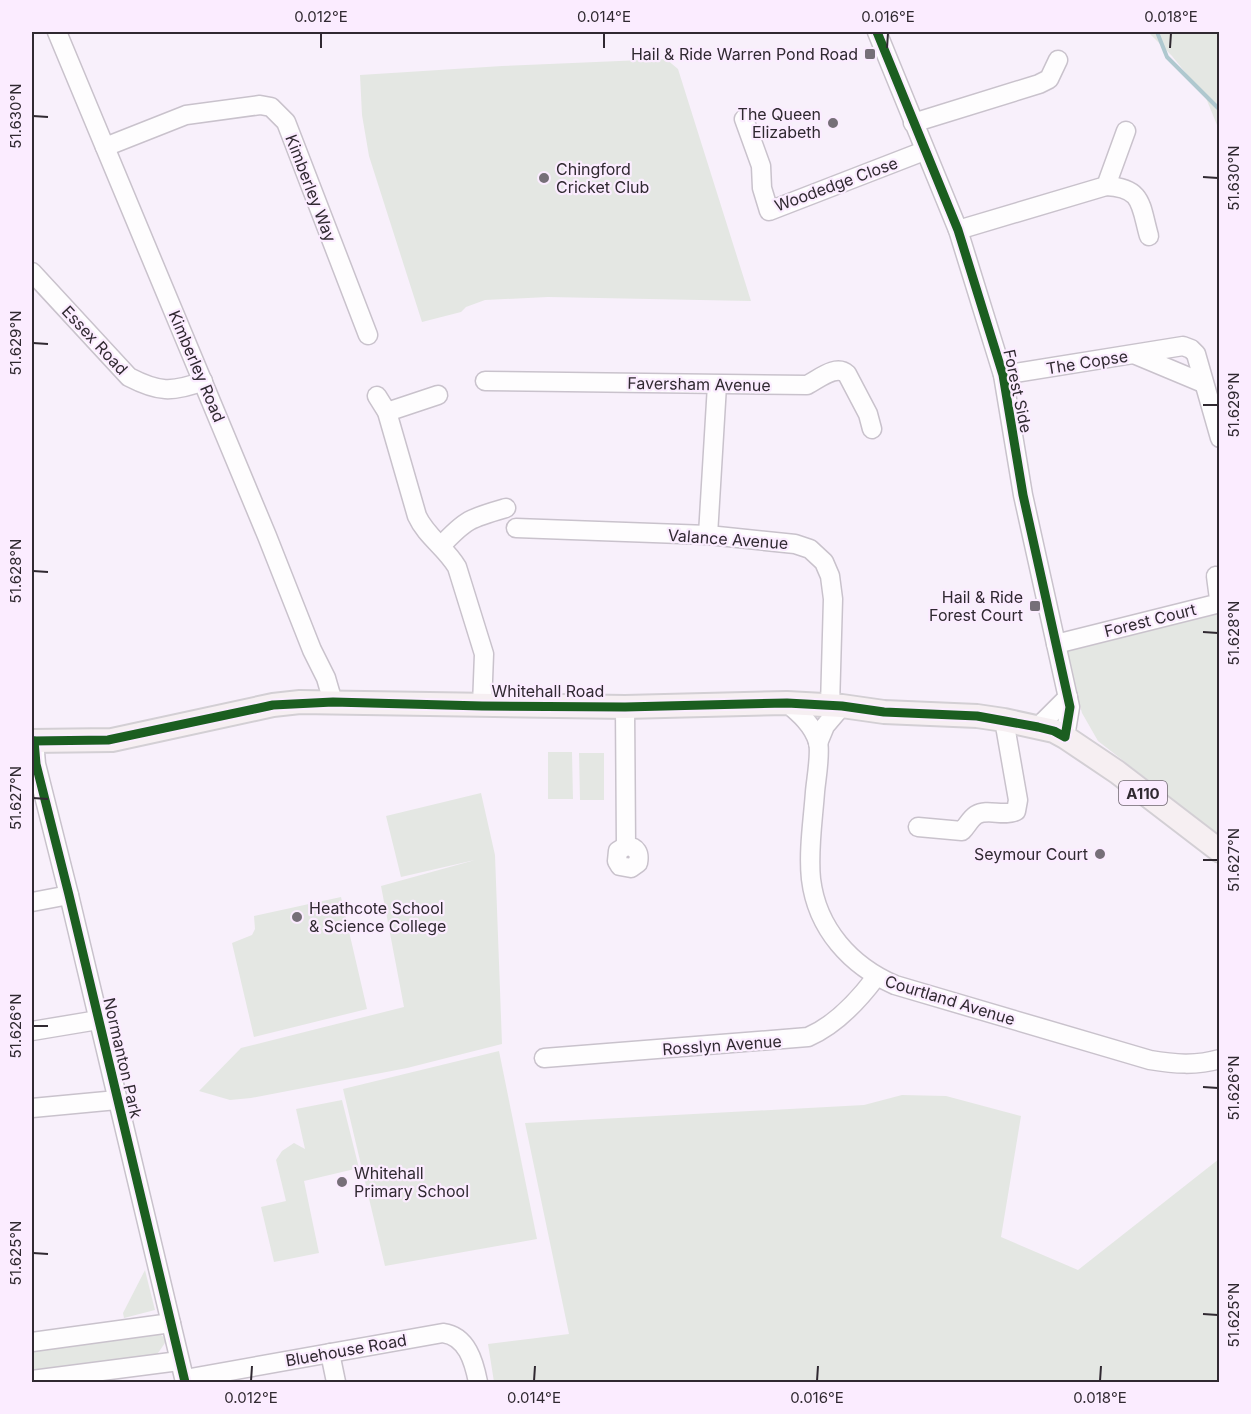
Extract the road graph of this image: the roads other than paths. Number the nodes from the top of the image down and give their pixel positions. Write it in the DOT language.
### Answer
graph roads {
  1 [pos="57,32"];
  2 [pos="878,32"];
  3 [pos="1058,60"];
  4 [pos="744,119"];
  5 [pos="913,123"];
  6 [pos="1126,131"];
  7 [pos="105,147"];
  8 [pos="924,151"];
  9 [pos="1106,186"];
  10 [pos="958,230"];
  11 [pos="1149,236"];
  12 [pos="32,272"];
  13 [pos="368,335"];
  14 [pos="1136,355"];
  15 [pos="1003,375"];
  16 [pos="203,381"];
  17 [pos="485,381"];
  18 [pos="1203,382"];
  19 [pos="717,385"];
  20 [pos="438,395"];
  21 [pos="377,396"];
  22 [pos="387,412"];
  23 [pos="872,429"];
  24 [pos="1220,438"];
  25 [pos="506,508"];
  26 [pos="516,528"];
  27 [pos="708,535"];
  28 [pos="441,546"];
  29 [pos="1216,576"];
  30 [pos="1056,644"];
  31 [pos="1068,697"];
  32 [pos="333,702"];
  33 [pos="787,703"];
  34 [pos="482,706"];
  35 [pos="836,706"];
  36 [pos="624,707"];
  37 [pos="1004,720"];
  38 [pos="1038,727"];
  39 [pos="1065,736"];
  40 [pos="33,741"];
  41 [pos="818,743"];
  42 [pos="918,827"];
  43 [pos="626,846"];
  44 [pos="1220,851"];
  45 [pos="69,895"];
  46 [pos="32,902"];
  47 [pos="876,978"];
  48 [pos="98,1020"];
  49 [pos="32,1031"];
  50 [pos="544,1058"];
  51 [pos="1220,1059"];
  52 [pos="117,1100"];
  53 [pos="32,1108"];
  54 [pos="171,1323"];
  55 [pos="32,1342"];
  56 [pos="330,1353"];
  57 [pos="179,1361"];
  58 [pos="32,1380"];
  59 [pos="185,1381"];
  60 [pos="336,1383"];
  61 [pos="478,1383"];
  1 -- 7 [label="street, Kimberley Road"];
  2 -- 5 [label="street, Forest Side"];
  3 -- 5 [label="street"];
  4 -- 8 [label="street, Woodedge Close"];
  5 -- 8 [label="street, Forest Side"];
  6 -- 9 [label="street"];
  7 -- 13 [label="street, Kimberley Way"];
  7 -- 16 [label="street, Kimberley Road"];
  8 -- 10 [label="street, Forest Side"];
  9 -- 10 [label="street"];
  9 -- 11 [label="street"];
  10 -- 15 [label="street, Forest Side"];
  12 -- 16 [label="street, Essex Road"];
  14 -- 15 [label="street, The Copse"];
  14 -- 18 [label="street, The Copse"];
  14 -- 18 [label="street, The Copse"];
  15 -- 30 [label="street, Forest Side"];
  16 -- 32 [label="street, Kimberley Road"];
  17 -- 19 [label="street, Faversham Avenue"];
  18 -- 24 [label="street, The Copse"];
  19 -- 23 [label="street, Faversham Avenue"];
  19 -- 27 [label="street"];
  20 -- 22 [label="street"];
  21 -- 22 [label="street"];
  22 -- 28 [label="street"];
  25 -- 28 [label="street"];
  26 -- 27 [label="street, Valance Avenue"];
  27 -- 35 [label="street, Valance Avenue"];
  28 -- 34 [label="street"];
  29 -- 30 [label="street, Forest Court"];
  30 -- 31 [label="street, Forest Side"];
  31 -- 38 [label="street"];
  31 -- 39 [label="street, Forest Side"];
  32 -- 34 [label="main road, Whitehall Road / A110"];
  32 -- 40 [label="main road, Whitehall Road / A110"];
  33 -- 35 [label="main road, Whitehall Road / A110"];
  33 -- 36 [label="main road, Whitehall Road / A110"];
  33 -- 41 [label="street"];
  34 -- 36 [label="main road, Whitehall Road / A110"];
  35 -- 37 [label="main road, Whitehall Road / A110"];
  35 -- 41 [label="street"];
  36 -- 43 [label="street"];
  37 -- 38 [label="main road, Whitehall Road / A110"];
  37 -- 42 [label="street"];
  38 -- 39 [label="main road, Whitehall Road / A110"];
  39 -- 44 [label="main road, Whitehall Road / A110"];
  40 -- 45 [label="street, Normanton Park"];
  41 -- 47 [label="street, Courtland Avenue"];
  45 -- 46 [label="street"];
  45 -- 48 [label="street, Normanton Park"];
  47 -- 50 [label="street, Rosslyn Avenue"];
  47 -- 51 [label="street, Courtland Avenue"];
  48 -- 49 [label="street"];
  48 -- 52 [label="street, Normanton Park"];
  52 -- 53 [label="street"];
  52 -- 54 [label="street, Normanton Park"];
  54 -- 55 [label="street"];
  54 -- 57 [label="street, Normanton Park"];
  56 -- 59 [label="street, Bluehouse Road"];
  56 -- 60 [label="street"];
  56 -- 61 [label="street, Bluehouse Road"];
  57 -- 58 [label="street"];
  57 -- 59 [label="street, Normanton Park"];
}
